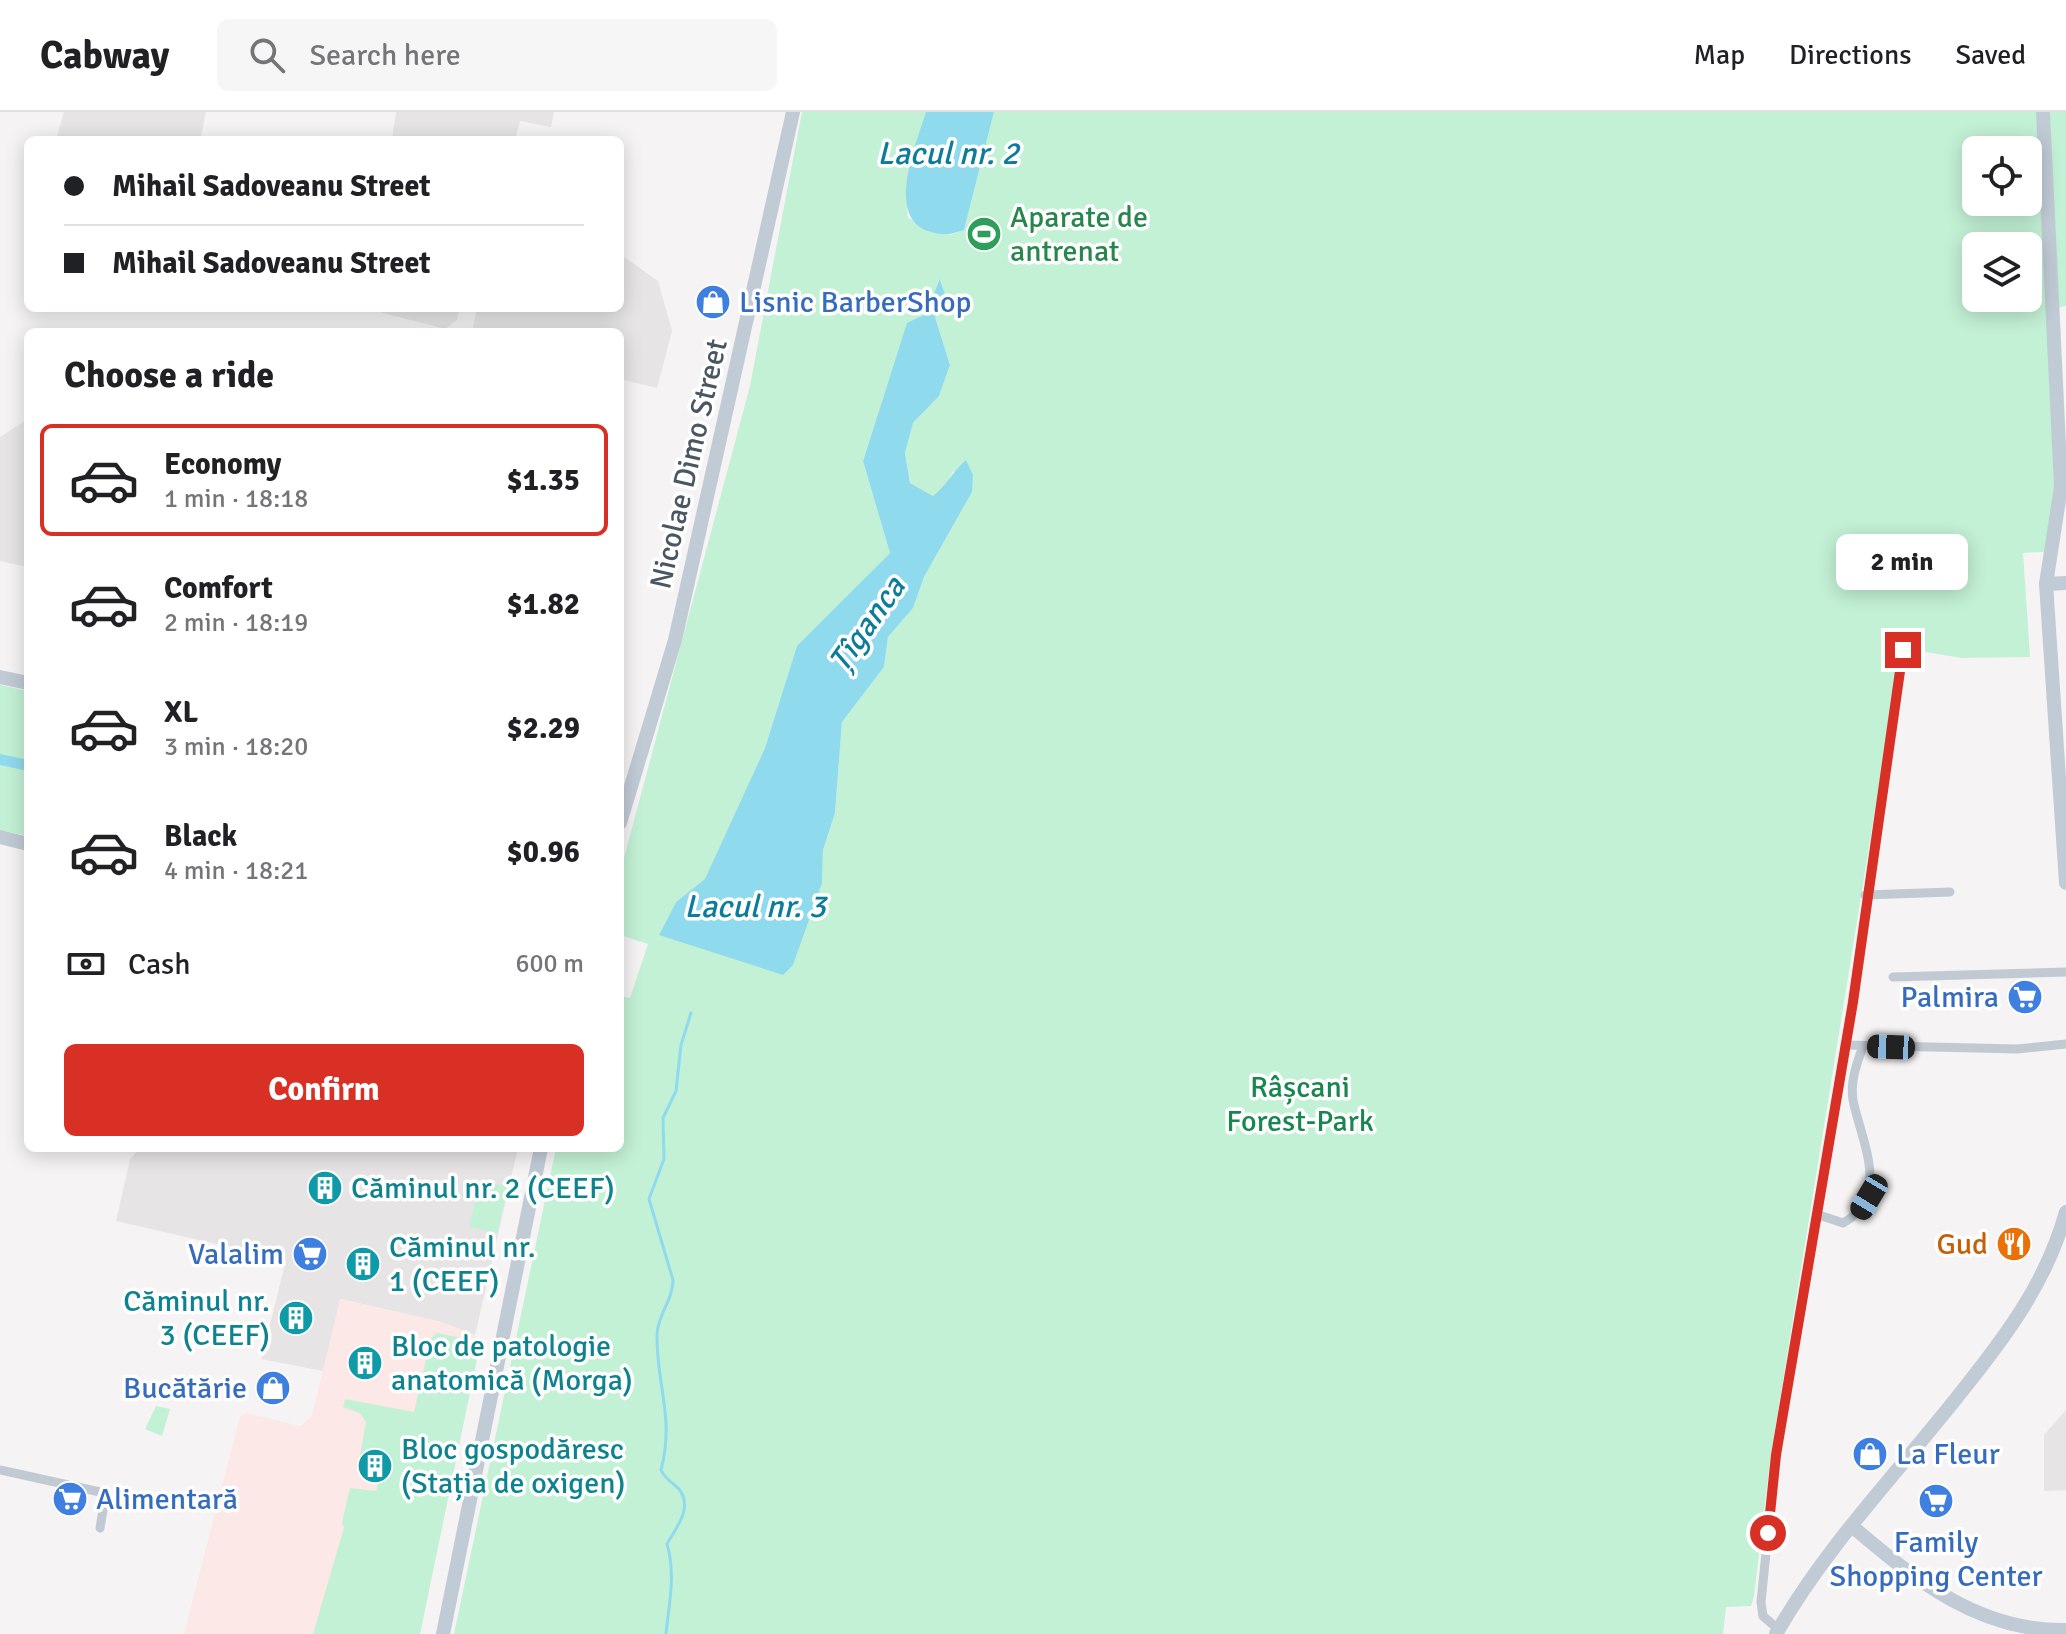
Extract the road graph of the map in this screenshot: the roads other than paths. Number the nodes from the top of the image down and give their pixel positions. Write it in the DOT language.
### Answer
graph roads {
  1 [pos="793,112"];
  2 [pos="2043,112"];
  3 [pos="2066,583"];
  4 [pos="2046,584"];
  5 [pos="1903,650"];
  6 [pos="0,677"];
  7 [pos="24,682"];
  8 [pos="624,808"];
  9 [pos="0,837"];
  10 [pos="24,843"];
  11 [pos="2066,883"];
  12 [pos="1950,892"];
  13 [pos="1865,895"];
  14 [pos="2066,972"];
  15 [pos="1893,977"];
  16 [pos="2066,1044"];
  17 [pos="1845,1045"];
  18 [pos="1863,1046"];
  19 [pos="540,1152"];
  20 [pos="2066,1212"];
  21 [pos="1819,1215"];
  22 [pos="0,1470"];
  23 [pos="1853,1527"];
  24 [pos="100,1528"];
  25 [pos="2066,1630"];
  26 [pos="1777,1632"];
  27 [pos="443,1634"];
  1 -- 8 [label="main road, Nicolae Dimo Street"];
  2 -- 4 [label="main road"];
  3 -- 4 [label="main road"];
  4 -- 11 [label="main road"];
  5 -- 13 [label="street"];
  6 -- 7 [label="main road"];
  9 -- 10 [label="main road"];
  12 -- 13 [label="street"];
  13 -- 17 [label="street"];
  14 -- 15 [label="street"];
  16 -- 18 [label="street"];
  17 -- 18 [label="street"];
  17 -- 21 [label="street"];
  18 -- 21 [label="street"];
  19 -- 27 [label="main road"];
  20 -- 23 [label="main road"];
  21 -- 26 [label="street"];
  22 -- 24 [label="street"];
  23 -- 25 [label="main road"];
  23 -- 26 [label="main road"];
}
